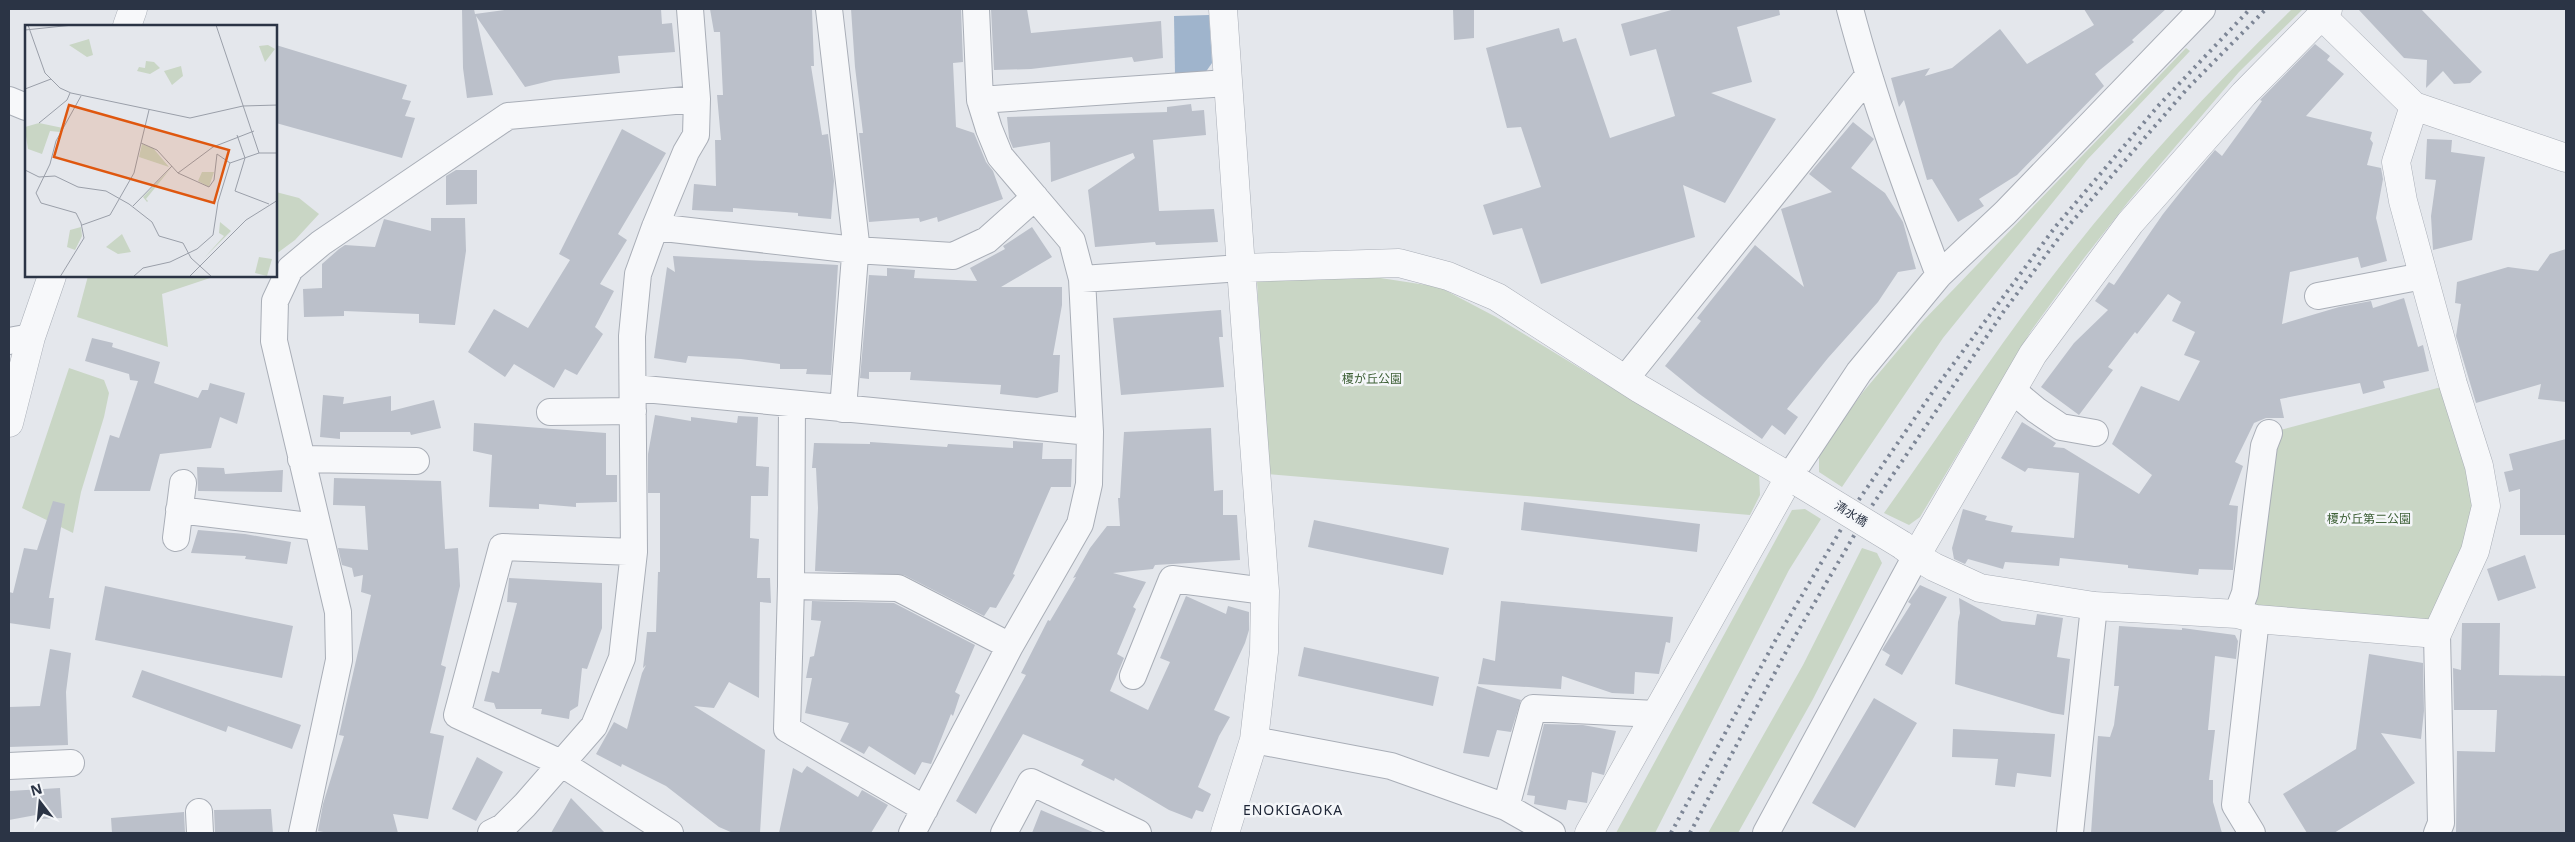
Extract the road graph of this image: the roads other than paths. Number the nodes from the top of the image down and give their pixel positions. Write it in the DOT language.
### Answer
graph roads {
  1 [pos="133,9"];
  2 [pos="690,9"];
  3 [pos="829,9"];
  4 [pos="976,9"];
  5 [pos="1223,9"];
  6 [pos="1850,9"];
  7 [pos="2202,9"];
  8 [pos="2325,12"];
  9 [pos="127,25"];
  10 [pos="1868,76"];
  11 [pos="1227,83"];
  12 [pos="697,99"];
  13 [pos="9,100"];
  14 [pos="980,100"];
  15 [pos="25,106"];
  16 [pos="2414,106"];
  17 [pos="2566,158"];
  18 [pos="1035,197"];
  19 [pos="655,227"];
  20 [pos="855,250"];
  21 [pos="1241,268"];
  22 [pos="1939,276"];
  23 [pos="2423,276"];
  24 [pos="51,278"];
  25 [pos="1082,279"];
  26 [pos="2318,296"];
  27 [pos="20,339"];
  28 [pos="1626,378"];
  29 [pos="2012,390"];
  30 [pos="633,400"];
  31 [pos="792,404"];
  32 [pos="843,409"];
  33 [pos="550,412"];
  34 [pos="9,423"];
  35 [pos="1090,432"];
  36 [pos="2095,433"];
  37 [pos="2269,433"];
  38 [pos="301,458"];
  39 [pos="416,461"];
  40 [pos="1795,480"];
  41 [pos="183,483"];
  42 [pos="179,510"];
  43 [pos="317,526"];
  44 [pos="176,538"];
  45 [pos="1909,550"];
  46 [pos="634,552"];
  47 [pos="791,586"];
  48 [pos="1265,591"];
  49 [pos="2094,606"];
  50 [pos="2246,617"];
  51 [pos="2437,634"];
  52 [pos="1010,646"];
  53 [pos="1133,676"];
  54 [pos="1656,714"];
  55 [pos="1254,740"];
  56 [pos="71,763"];
  57 [pos="561,764"];
  58 [pos="9,766"];
  59 [pos="1506,807"];
  60 [pos="925,809"];
  61 [pos="302,833"];
  62 [pos="491,833"];
  63 [pos="670,833"];
  64 [pos="912,833"];
  65 [pos="1004,833"];
  66 [pos="1138,833"];
  67 [pos="1225,833"];
  68 [pos="1552,833"];
  69 [pos="1589,833"];
  70 [pos="1766,833"];
  71 [pos="2070,833"];
  72 [pos="2252,833"];
  73 [pos="2437,833"];
  1 -- 9 [label="street"];
  2 -- 12 [label="street"];
  3 -- 20 [label="street"];
  4 -- 14 [label="street"];
  5 -- 11 [label="street"];
  6 -- 10 [label="street"];
  7 -- 22 [label="street"];
  8 -- 16 [label="street"];
  8 -- 29 [label="street"];
  10 -- 22 [label="street"];
  10 -- 28 [label="street"];
  11 -- 14 [label="street"];
  11 -- 21 [label="street"];
  12 -- 19 [label="street"];
  12 -- 38 [label="street"];
  13 -- 15 [label="street"];
  14 -- 18 [label="street"];
  16 -- 17 [label="street"];
  16 -- 23 [label="street"];
  18 -- 20 [label="street"];
  18 -- 25 [label="street"];
  19 -- 20 [label="street"];
  19 -- 30 [label="street"];
  20 -- 32 [label="street"];
  21 -- 25 [label="street"];
  21 -- 28 [label="street, 清水橋"];
  21 -- 48 [label="street"];
  22 -- 40 [label="street"];
  23 -- 26 [label="street"];
  23 -- 51 [label="street"];
  24 -- 27 [label="street"];
  25 -- 35 [label="street"];
  27 -- 34 [label="street"];
  28 -- 40 [label="street, 清水橋"];
  29 -- 36 [label="street"];
  29 -- 45 [label="street"];
  30 -- 31 [label="street"];
  30 -- 33 [label="street"];
  30 -- 46 [label="street"];
  31 -- 32 [label="street"];
  31 -- 47 [label="street"];
  32 -- 35 [label="street"];
  35 -- 52 [label="street"];
  37 -- 50 [label="street"];
  38 -- 39 [label="street"];
  38 -- 43 [label="street"];
  40 -- 45 [label="street, 清水橋, bridge"];
  40 -- 54 [label="street"];
  41 -- 42 [label="street"];
  42 -- 43 [label="street"];
  42 -- 44 [label="street"];
  43 -- 61 [label="street"];
  45 -- 49 [label="street, 清水橋"];
  45 -- 70 [label="street"];
  46 -- 57 [label="street"];
  46 -- 57 [label="street"];
  47 -- 52 [label="street"];
  47 -- 60 [label="street"];
  48 -- 53 [label="street"];
  48 -- 55 [label="street"];
  49 -- 50 [label="street, 清水橋"];
  49 -- 71 [label="street"];
  50 -- 51 [label="street, 清水橋"];
  50 -- 72 [label="street"];
  51 -- 73 [label="street"];
  52 -- 60 [label="street"];
  54 -- 59 [label="street"];
  54 -- 69 [label="street"];
  55 -- 59 [label="street"];
  55 -- 67 [label="street"];
  56 -- 58 [label="street"];
  57 -- 62 [label="street"];
  57 -- 63 [label="street"];
  59 -- 68 [label="street"];
  60 -- 64 [label="street"];
  65 -- 66 [label="street"];
}
